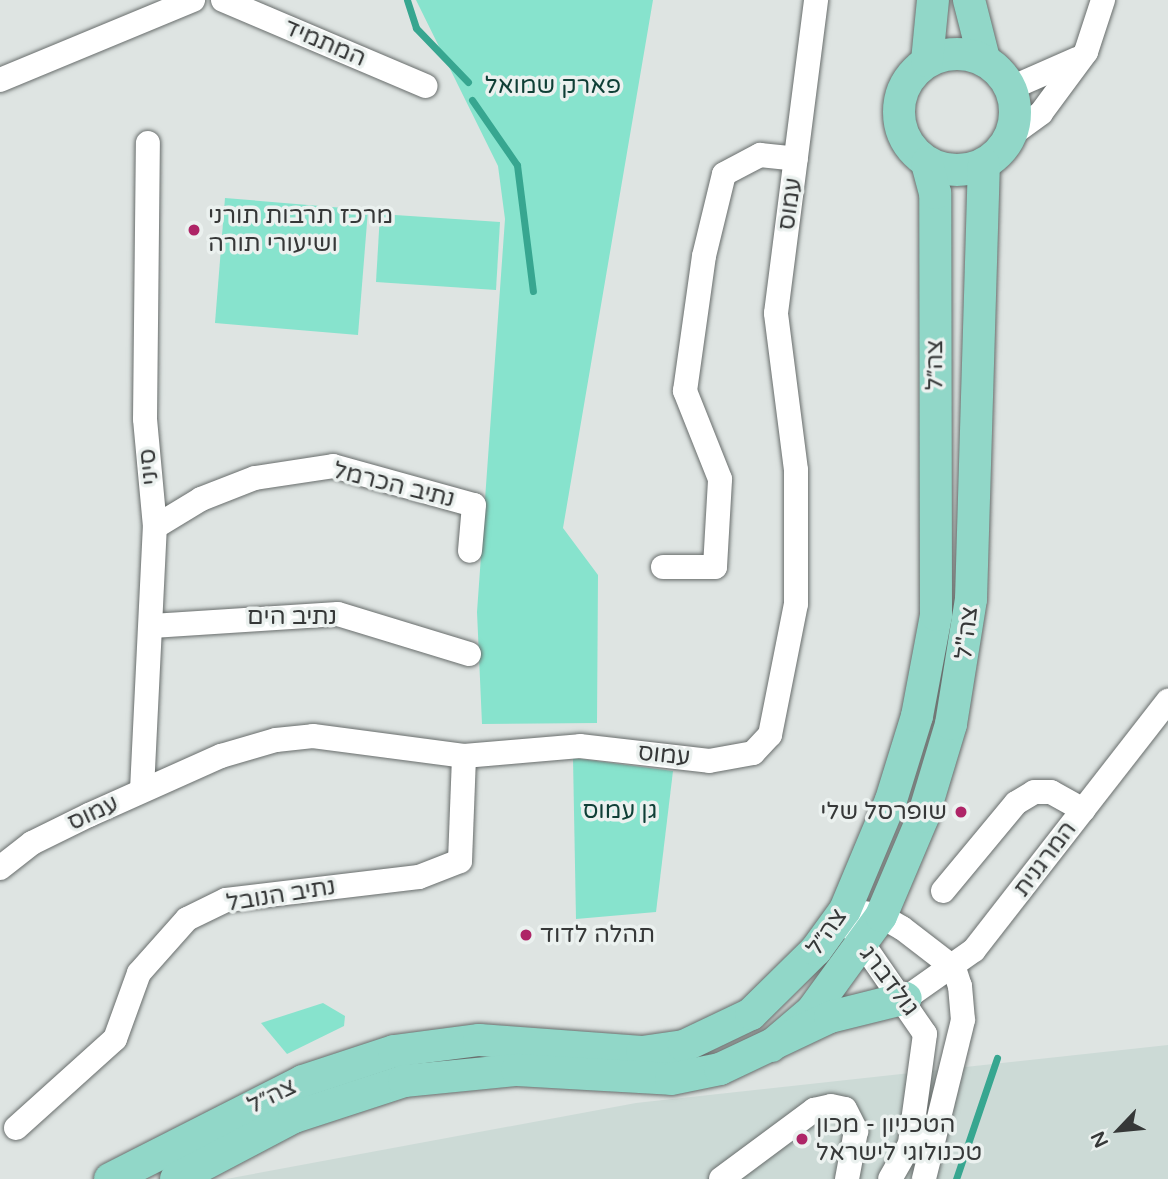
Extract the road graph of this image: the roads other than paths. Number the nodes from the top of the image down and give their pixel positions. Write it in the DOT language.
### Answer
graph roads {
  1 [pos="193,0"];
  2 [pos="223,0"];
  3 [pos="816,0"];
  4 [pos="933,0"];
  5 [pos="969,0"];
  6 [pos="1103,0"];
  7 [pos="1086,52"];
  8 [pos="984,60"];
  9 [pos="927,61"];
  10 [pos="0,80"];
  11 [pos="426,86"];
  12 [pos="1010,88"];
  13 [pos="1011,135"];
  14 [pos="148,143"];
  15 [pos="796,159"];
  16 [pos="928,163"];
  17 [pos="984,164"];
  18 [pos="155,527"];
  19 [pos="470,551"];
  20 [pos="663,567"];
  21 [pos="152,626"];
  22 [pos="469,654"];
  23 [pos="1168,701"];
  24 [pos="464,756"];
  25 [pos="142,790"];
  26 [pos="1083,810"];
  27 [pos="0,868"];
  28 [pos="943,891"];
  29 [pos="845,910"];
  30 [pos="881,915"];
  31 [pos="860,947"];
  32 [pos="954,968"];
  33 [pos="906,998"];
  34 [pos="771,1046"];
  35 [pos="16,1128"];
  36 [pos="910,1144"];
  37 [pos="110,1179"];
  38 [pos="176,1179"];
  39 [pos="721,1179"];
  40 [pos="847,1179"];
  41 [pos="890,1179"];
  42 [pos="905,1179"];
  43 [pos="924,1179"];
  1 -- 10 [label="street"];
  2 -- 11 [label="street, המתמיד"];
  3 -- 15 [label="street, עמוס"];
  4 -- 9 [label="main road"];
  5 -- 8 [label="main road"];
  6 -- 7 [label="street"];
  7 -- 12 [label="street"];
  7 -- 13 [label="street"];
  8 -- 9 [label="main road"];
  8 -- 12 [label="main road"];
  9 -- 16 [label="main road"];
  12 -- 13 [label="main road"];
  13 -- 17 [label="main road"];
  14 -- 18 [label="street, סיני"];
  15 -- 20 [label="street, עמוס"];
  15 -- 24 [label="street, עמוס"];
  16 -- 17 [label="main road"];
  16 -- 29 [label="main road, צה״ל"];
  17 -- 30 [label="main road, צה\"ל"];
  18 -- 19 [label="street, נתיב הכרמל"];
  18 -- 21 [label="street, סיני"];
  21 -- 22 [label="street, נתיב הים"];
  21 -- 25 [label="street, סיני"];
  23 -- 26 [label="street, המרגנית"];
  24 -- 25 [label="street, עמוס"];
  24 -- 35 [label="street, נתיב הנובל"];
  25 -- 27 [label="street, עמוס"];
  26 -- 28 [label="street"];
  26 -- 32 [label="street, המרגנית"];
  29 -- 30 [label="street, גולדברג"];
  29 -- 31 [label="street, גולדברג"];
  29 -- 37 [label="main road, צה״ל"];
  30 -- 31 [label="main road, צה\"ל"];
  30 -- 32 [label="street, גולדברג"];
  31 -- 33 [label="street, גולדברג"];
  31 -- 34 [label="main road, צה\"ל"];
  32 -- 33 [label="street, המרגנית"];
  32 -- 43 [label="street"];
  33 -- 34 [label="main road"];
  33 -- 36 [label="street, גולדברג"];
  34 -- 38 [label="main road, צה״ל"];
  36 -- 41 [label="street, גולדברג"];
  36 -- 42 [label="street"];
  39 -- 40 [label="street"];
}
